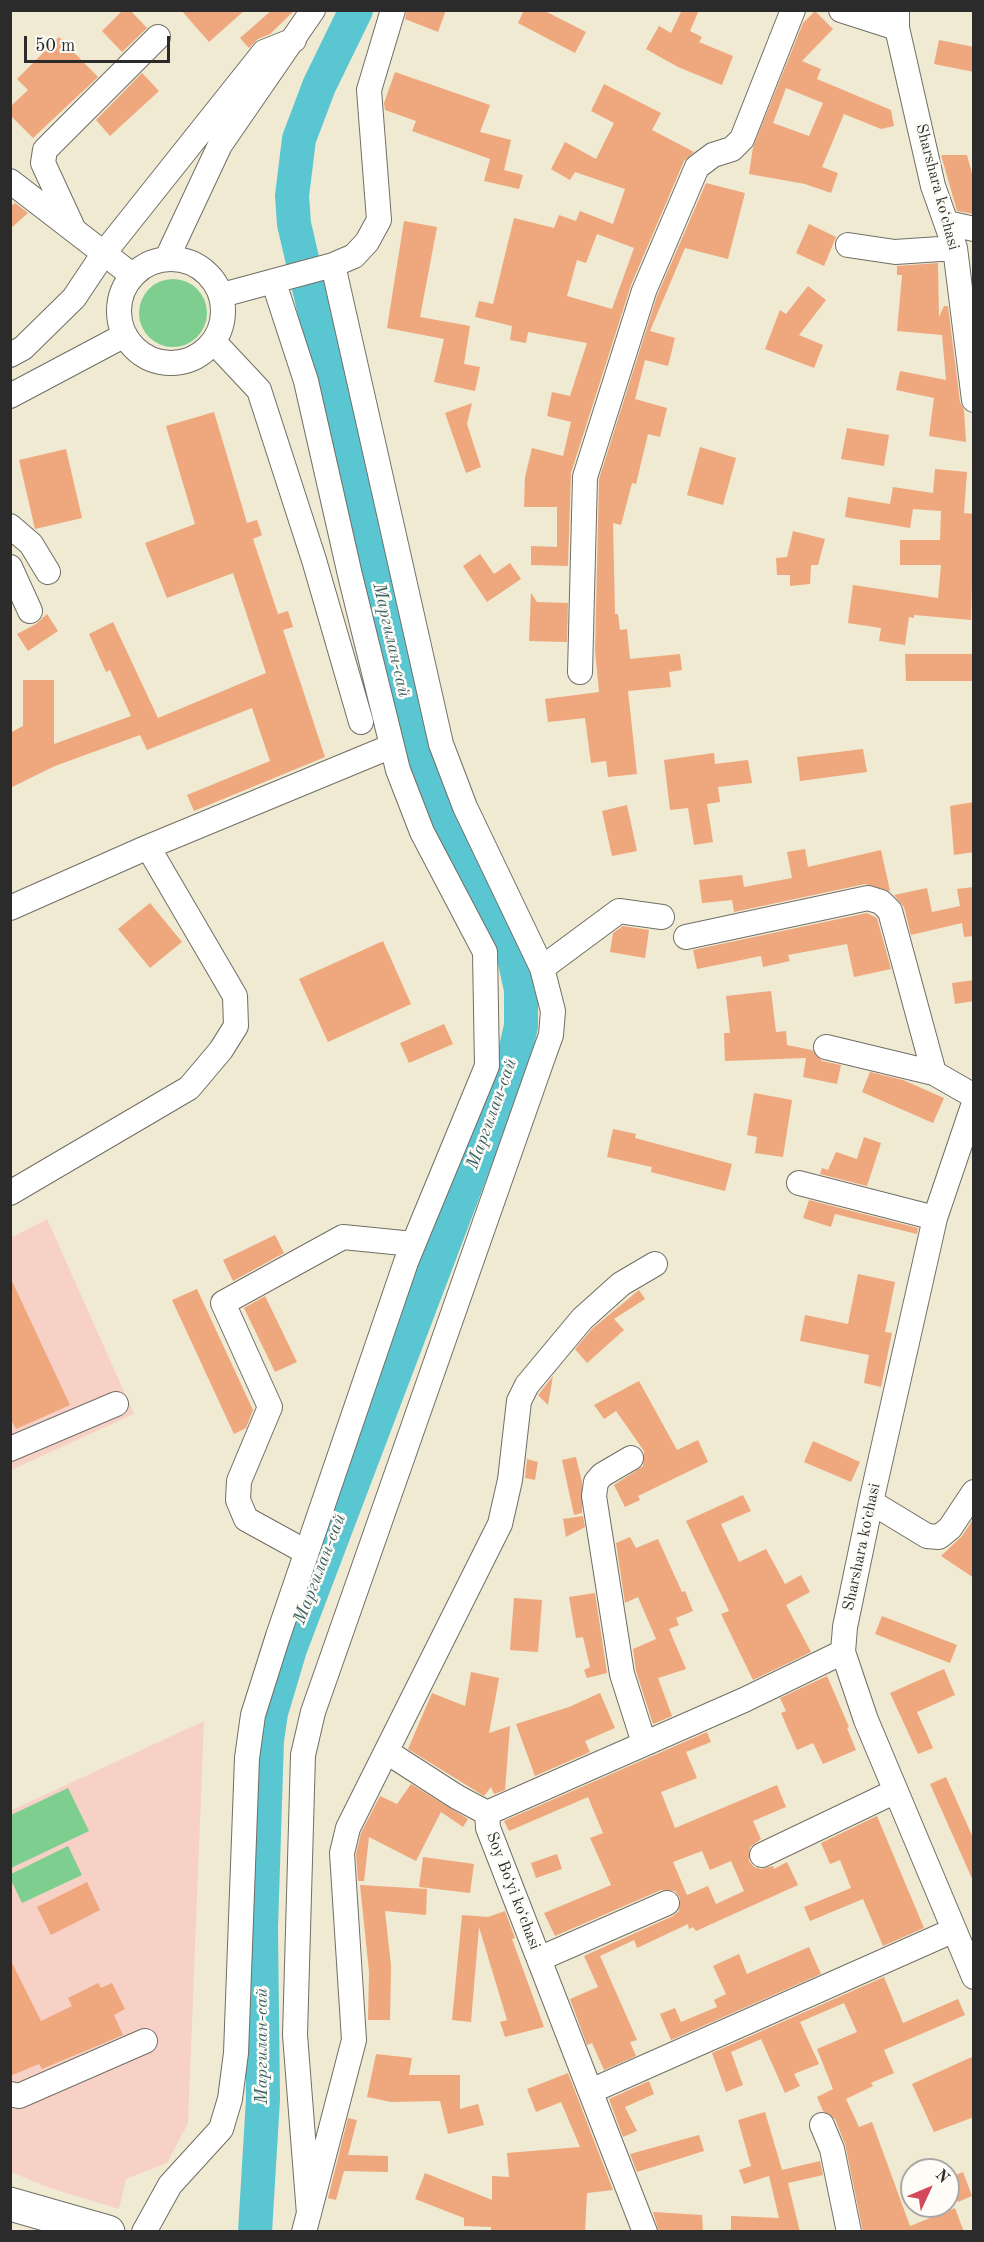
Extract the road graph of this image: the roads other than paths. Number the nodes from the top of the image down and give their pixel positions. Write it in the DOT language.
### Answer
graph roads {
  1 [pos="313,10"];
  2 [pos="393,10"];
  3 [pos="794,10"];
  4 [pos="841,10"];
  5 [pos="897,19"];
  6 [pos="158,38"];
  7 [pos="294,40"];
  8 [pos="10,180"];
  9 [pos="947,222"];
  10 [pos="73,228"];
  11 [pos="974,229"];
  12 [pos="848,245"];
  13 [pos="955,248"];
  14 [pos="104,253"];
  15 [pos="166,258"];
  16 [pos="333,265"];
  17 [pos="132,275"];
  18 [pos="274,283"];
  19 [pos="222,295"];
  20 [pos="125,335"];
  21 [pos="214,342"];
  22 [pos="10,355"];
  23 [pos="10,396"];
  24 [pos="974,400"];
  25 [pos="10,526"];
  26 [pos="10,567"];
  27 [pos="48,572"];
  28 [pos="30,611"];
  29 [pos="373,668"];
  30 [pos="580,672"];
  31 [pos="348,678"];
  32 [pos="361,722"];
  33 [pos="392,746"];
  34 [pos="148,847"];
  35 [pos="10,908"];
  36 [pos="662,917"];
  37 [pos="686,938"];
  38 [pos="542,968"];
  39 [pos="826,1047"];
  40 [pos="934,1073"];
  41 [pos="974,1096"];
  42 [pos="974,1103"];
  43 [pos="799,1183"];
  44 [pos="10,1193"];
  45 [pos="935,1218"];
  46 [pos="413,1244"];
  47 [pos="655,1264"];
  48 [pos="116,1404"];
  49 [pos="10,1449"];
  50 [pos="631,1458"];
  51 [pos="974,1492"];
  52 [pos="871,1502"];
  53 [pos="306,1552"];
  54 [pos="843,1652"];
  55 [pos="644,1743"];
  56 [pos="387,1752"];
  57 [pos="896,1791"];
  58 [pos="487,1813"];
  59 [pos="762,1854"];
  60 [pos="667,1903"];
  61 [pos="952,1931"];
  62 [pos="539,1959"];
  63 [pos="971,1960"];
  64 [pos="145,2041"];
  65 [pos="591,2091"];
  66 [pos="10,2094"];
  67 [pos="822,2124"];
  68 [pos="10,2204"];
  69 [pos="306,2223"];
  70 [pos="108,2232"];
  71 [pos="144,2232"];
  72 [pos="645,2232"];
  73 [pos="849,2232"];
  1 -- 7 [label="street"];
  2 -- 16 [label="street"];
  3 -- 30 [label="street"];
  4 -- 5 [label="street"];
  5 -- 9 [label="street, Sharshara koʻchasi"];
  6 -- 10 [label="street"];
  7 -- 14 [label="street"];
  7 -- 15 [label="street"];
  8 -- 10 [label="street"];
  9 -- 11 [label="street"];
  9 -- 13 [label="street, Sharshara koʻchasi"];
  10 -- 14 [label="street"];
  12 -- 13 [label="street"];
  13 -- 24 [label="street, Sharshara koʻchasi"];
  14 -- 17 [label="street"];
  14 -- 22 [label="street"];
  15 -- 17 [label="street"];
  15 -- 19 [label="street"];
  16 -- 18 [label="street"];
  16 -- 38 [label="street"];
  17 -- 20 [label="street"];
  18 -- 19 [label="street"];
  18 -- 29 [label="street"];
  19 -- 21 [label="street"];
  20 -- 21 [label="street"];
  20 -- 23 [label="street"];
  21 -- 31 [label="street"];
  25 -- 27 [label="street"];
  26 -- 28 [label="street"];
  29 -- 31 [label="street"];
  29 -- 33 [label="street"];
  31 -- 32 [label="street"];
  33 -- 34 [label="street"];
  33 -- 46 [label="street"];
  34 -- 35 [label="street"];
  34 -- 44 [label="street"];
  36 -- 38 [label="street"];
  37 -- 40 [label="street"];
  38 -- 69 [label="street"];
  39 -- 40 [label="street"];
  40 -- 41 [label="street"];
  42 -- 45 [label="street, Sharshara koʻchasi"];
  43 -- 45 [label="street"];
  45 -- 52 [label="street, Sharshara koʻchasi"];
  46 -- 53 [label="street"];
  46 -- 53 [label="street"];
  47 -- 56 [label="street"];
  48 -- 49 [label="street"];
  50 -- 55 [label="street"];
  51 -- 52 [label="street"];
  52 -- 54 [label="street, Sharshara koʻchasi"];
  53 -- 71 [label="street"];
  54 -- 55 [label="street, Soy Boʻyi koʻchasi"];
  54 -- 57 [label="street, Sharshara koʻchasi"];
  55 -- 58 [label="street, Soy Boʻyi koʻchasi"];
  56 -- 58 [label="street"];
  56 -- 69 [label="street"];
  57 -- 59 [label="street"];
  57 -- 61 [label="street, Sharshara koʻchasi"];
  58 -- 62 [label="street, Soy Boʻyi koʻchasi"];
  60 -- 62 [label="street"];
  61 -- 63 [label="street, Sharshara koʻchasi"];
  61 -- 65 [label="street"];
  62 -- 65 [label="street, Soy Boʻyi koʻchasi"];
  64 -- 66 [label="street"];
  65 -- 72 [label="street, Soy Boʻyi koʻchasi"];
  67 -- 73 [label="street"];
  68 -- 70 [label="highway"];
}
